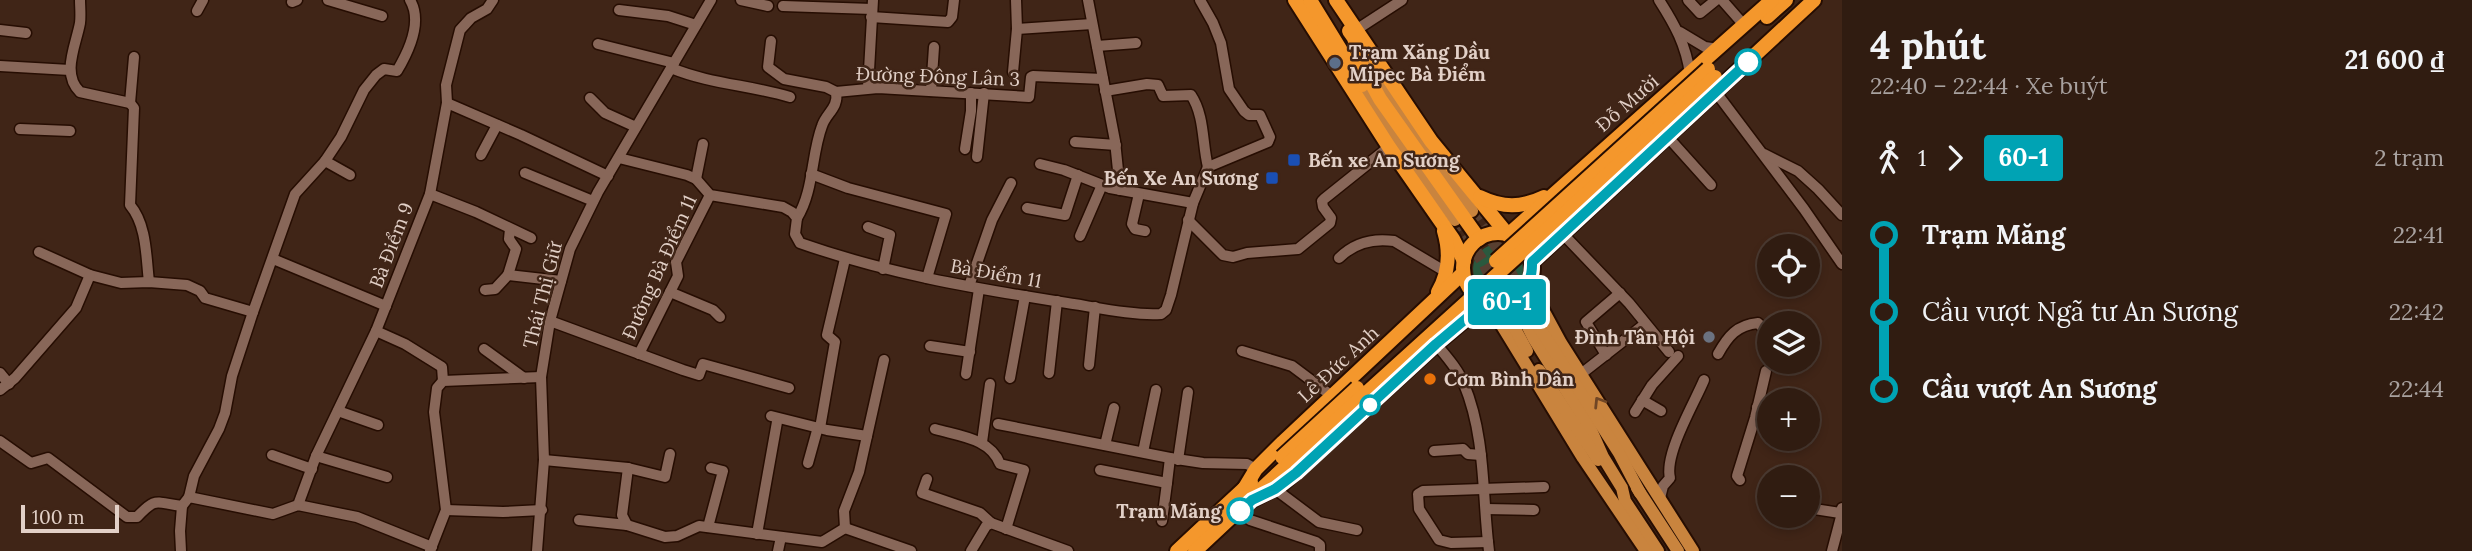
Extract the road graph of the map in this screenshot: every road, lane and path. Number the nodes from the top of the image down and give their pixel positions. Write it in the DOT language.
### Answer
graph roads {
  1 [pos="80,0"];
  2 [pos="203,0"];
  3 [pos="328,0"];
  4 [pos="494,0"];
  5 [pos="711,0"];
  6 [pos="741,0"];
  7 [pos="954,0"];
  8 [pos="1016,0"];
  9 [pos="1088,0"];
  10 [pos="1200,0"];
  11 [pos="1329,0"];
  12 [pos="1336,0"];
  13 [pos="1345,0"];
  14 [pos="1402,0"];
  15 [pos="1659,0"];
  16 [pos="1688,0"];
  17 [pos="1716,0"];
  18 [pos="1722,0"];
  19 [pos="1772,0"];
  20 [pos="1786,0"];
  21 [pos="1803,0"];
  22 [pos="1814,0"];
  23 [pos="415,3"];
  24 [pos="1303,3"];
  25 [pos="363,5"];
  26 [pos="768,6"];
  27 [pos="783,6"];
  28 [pos="872,8"];
  29 [pos="620,10"];
  30 [pos="197,11"];
  31 [pos="382,16"];
  32 [pos="1092,24"];
  33 [pos="1744,25"];
  34 [pos="696,26"];
  35 [pos="1017,29"];
  36 [pos="0,30"];
  37 [pos="1357,32"];
  38 [pos="1679,32"];
  39 [pos="26,33"];
  40 [pos="771,41"];
  41 [pos="1136,43"];
  42 [pos="1738,43"];
  43 [pos="598,44"];
  44 [pos="1097,46"];
  45 [pos="934,47"];
  46 [pos="1764,47"];
  47 [pos="1718,49"];
  48 [pos="134,57"];
  49 [pos="1736,61"];
  50 [pos="0,66"];
  51 [pos="672,66"];
  52 [pos="70,70"];
  53 [pos="1013,72"];
  54 [pos="1690,74"];
  55 [pos="1103,79"];
  56 [pos="1713,79"];
  57 [pos="868,88"];
  58 [pos="1356,89"];
  59 [pos="931,91"];
  60 [pos="1105,91"];
  61 [pos="836,92"];
  62 [pos="971,93"];
  63 [pos="984,93"];
  64 [pos="790,97"];
  65 [pos="590,98"];
  66 [pos="1380,99"];
  67 [pos="130,103"];
  68 [pos="447,103"];
  69 [pos="497,125"];
  70 [pos="636,127"];
  71 [pos="20,129"];
  72 [pos="70,131"];
  73 [pos="1667,136"];
  74 [pos="1075,142"];
  75 [pos="703,144"];
  76 [pos="1116,145"];
  77 [pos="1388,148"];
  78 [pos="965,149"];
  79 [pos="1761,152"];
  80 [pos="481,155"];
  81 [pos="977,157"];
  82 [pos="619,158"];
  83 [pos="325,161"];
  84 [pos="1040,164"];
  85 [pos="1208,167"];
  86 [pos="525,173"];
  87 [pos="811,174"];
  88 [pos="350,175"];
  89 [pos="1078,175"];
  90 [pos="608,176"];
  91 [pos="696,179"];
  92 [pos="1011,183"];
  93 [pos="1102,185"];
  94 [pos="1711,186"];
  95 [pos="1120,190"];
  96 [pos="1552,193"];
  97 [pos="430,194"];
  98 [pos="1139,194"];
  99 [pos="710,195"];
  100 [pos="1476,195"];
  101 [pos="593,201"];
  102 [pos="1193,204"];
  103 [pos="1027,208"];
  104 [pos="1472,211"];
  105 [pos="1582,214"];
  106 [pos="1842,215"];
  107 [pos="797,218"];
  108 [pos="1188,220"];
  109 [pos="868,227"];
  110 [pos="510,229"];
  111 [pos="1447,229"];
  112 [pos="1145,231"];
  113 [pos="1562,233"];
  114 [pos="1508,235"];
  115 [pos="1080,236"];
  116 [pos="531,238"];
  117 [pos="1479,239"];
  118 [pos="39,252"];
  119 [pos="1339,258"];
  120 [pos="273,259"];
  121 [pos="845,259"];
  122 [pos="1842,264"];
  123 [pos="1463,267"];
  124 [pos="1532,268"];
  125 [pos="883,269"];
  126 [pos="1441,269"];
  127 [pos="90,275"];
  128 [pos="508,275"];
  129 [pos="927,278"];
  130 [pos="561,281"];
  131 [pos="149,282"];
  132 [pos="974,288"];
  133 [pos="485,290"];
  134 [pos="670,292"];
  135 [pos="1620,293"];
  136 [pos="1025,296"];
  137 [pos="1514,299"];
  138 [pos="1057,301"];
  139 [pos="1487,301"];
  140 [pos="1429,305"];
  141 [pos="386,306"];
  142 [pos="1095,307"];
  143 [pos="253,312"];
  144 [pos="1532,316"];
  145 [pos="720,317"];
  146 [pos="550,321"];
  147 [pos="1757,323"];
  148 [pos="1645,324"];
  149 [pos="1514,327"];
  150 [pos="1452,329"];
  151 [pos="376,331"];
  152 [pos="1436,344"];
  153 [pos="930,346"];
  154 [pos="484,349"];
  155 [pos="1242,351"];
  156 [pos="970,352"];
  157 [pos="639,354"];
  158 [pos="1718,354"];
  159 [pos="1606,355"];
  160 [pos="884,360"];
  161 [pos="1089,365"];
  162 [pos="0,373"];
  163 [pos="1049,373"];
  164 [pos="967,374"];
  165 [pos="1581,374"];
  166 [pos="541,377"];
  167 [pos="524,378"];
  168 [pos="1010,378"];
  169 [pos="1704,380"];
  170 [pos="443,381"];
  171 [pos="990,384"];
  172 [pos="4,387"];
  173 [pos="789,388"];
  174 [pos="1156,390"];
  175 [pos="1188,392"];
  176 [pos="1332,396"];
  177 [pos="1642,400"];
  178 [pos="1757,407"];
  179 [pos="1114,408"];
  180 [pos="338,411"];
  181 [pos="1661,411"];
  182 [pos="1635,412"];
  183 [pos="998,424"];
  184 [pos="378,425"];
  185 [pos="819,428"];
  186 [pos="935,429"];
  187 [pos="1591,430"];
  188 [pos="867,436"];
  189 [pos="0,441"];
  190 [pos="982,442"];
  191 [pos="1105,445"];
  192 [pos="1434,451"];
  193 [pos="1143,452"];
  194 [pos="670,454"];
  195 [pos="272,455"];
  196 [pos="1481,455"];
  197 [pos="316,456"];
  198 [pos="1174,459"];
  199 [pos="544,460"];
  200 [pos="808,463"];
  201 [pos="628,468"];
  202 [pos="711,468"];
  203 [pos="312,469"];
  204 [pos="1256,469"];
  205 [pos="1100,470"];
  206 [pos="1642,472"];
  207 [pos="387,477"];
  208 [pos="927,479"];
  209 [pos="1740,480"];
  210 [pos="1167,484"];
  211 [pos="1544,487"];
  212 [pos="1485,488"];
  213 [pos="1275,489"];
  214 [pos="1640,493"];
  215 [pos="1248,494"];
  216 [pos="1611,496"];
  217 [pos="189,497"];
  218 [pos="1660,498"];
  219 [pos="1625,500"];
  220 [pos="298,505"];
  221 [pos="182,506"];
  222 [pos="1486,509"];
  223 [pos="1820,509"];
  224 [pos="446,510"];
  225 [pos="542,510"];
  226 [pos="1534,510"];
  227 [pos="1240,511"];
  228 [pos="1841,511"];
  229 [pos="1636,517"];
  230 [pos="579,520"];
  231 [pos="1162,521"];
  232 [pos="990,523"];
  233 [pos="627,526"];
  234 [pos="708,527"];
  235 [pos="845,528"];
  236 [pos="1006,529"];
  237 [pos="1357,530"];
  238 [pos="1665,531"];
  239 [pos="757,534"];
  240 [pos="781,537"];
  241 [pos="1488,546"];
  242 [pos="431,549"];
  243 [pos="181,551"];
  244 [pos="537,551"];
  245 [pos="778,551"];
  246 [pos="911,551"];
  247 [pos="971,551"];
  248 [pos="1068,551"];
  249 [pos="1177,551"];
  250 [pos="1195,551"];
  251 [pos="1320,551"];
  252 [pos="1646,551"];
  253 [pos="1658,551"];
  254 [pos="1678,551"];
  255 [pos="1693,551"];
  256 [pos="1832,551"];
  1 -- 52 [label="street"];
  2 -- 30 [label="street"];
  3 -- 25 [label="street"];
  4 -- 68 [label="street, Bà Điểm 9"];
  5 -- 34 [label="street, Thái Thị Giữ"];
  6 -- 26 [label="street"];
  7 -- 28 [label="street"];
  8 -- 35 [label="street"];
  9 -- 32 [label="street"];
  10 -- 85 [label="street"];
  11 -- 37 [label="highway"];
  12 -- 37 [label="highway"];
  13 -- 37 [label="highway"];
  14 -- 37 [label="street"];
  15 -- 38 [label="street"];
  16 -- 17 [label="street"];
  18 -- 33 [label="street"];
  19 -- 33 [label="highway, Đỗ Mười"];
  20 -- 42 [label="highway"];
  21 -- 49 [label="highway"];
  22 -- 46 [label="highway"];
  23 -- 83 [label="street"];
  24 -- 58 [label="highway"];
  25 -- 31 [label="street"];
  27 -- 28 [label="street"];
  28 -- 57 [label="street"];
  29 -- 34 [label="street"];
  32 -- 35 [label="street"];
  32 -- 44 [label="street"];
  33 -- 47 [label="highway, Đỗ Mười"];
  34 -- 51 [label="street, Thái Thị Giữ"];
  35 -- 53 [label="street"];
  36 -- 39 [label="street"];
  37 -- 66 [label="highway"];
  37 -- 100 [label="highway"];
  37 -- 104 [label="main road"];
  38 -- 47 [label="street"];
  38 -- 54 [label="street"];
  40 -- 61 [label="street"];
  41 -- 44 [label="street"];
  42 -- 47 [label="highway"];
  42 -- 56 [label="highway"];
  43 -- 51 [label="street"];
  44 -- 55 [label="street"];
  45 -- 59 [label="street"];
  46 -- 49 [label="highway"];
  46 -- 56 [label="highway"];
  47 -- 54 [label="highway, Đỗ Mười"];
  47 -- 56 [label="highway"];
  48 -- 67 [label="street"];
  49 -- 56 [label="highway"];
  50 -- 52 [label="street"];
  51 -- 64 [label="street"];
  51 -- 70 [label="street, Thái Thị Giữ"];
  52 -- 67 [label="street"];
  54 -- 96 [label="highway, Đỗ Mười"];
  55 -- 60 [label="street"];
  55 -- 63 [label="street, Đường Đông Lân 3"];
  56 -- 73 [label="highway"];
  56 -- 79 [label="street"];
  56 -- 215 [label="highway, Lê Đức Anh, bridge"];
  57 -- 59 [label="street, Đường Đông Lân 3"];
  57 -- 61 [label="street, Đường Đông Lân 3"];
  58 -- 66 [label="highway"];
  58 -- 77 [label="highway"];
  58 -- 111 [label="main road"];
  59 -- 62 [label="street, Đường Đông Lân 3"];
  60 -- 76 [label="street"];
  60 -- 85 [label="street"];
  61 -- 87 [label="street"];
  62 -- 63 [label="street, Đường Đông Lân 3"];
  62 -- 78 [label="street"];
  63 -- 81 [label="street"];
  65 -- 70 [label="street"];
  66 -- 117 [label="highway"];
  67 -- 131 [label="street"];
  68 -- 69 [label="street"];
  68 -- 97 [label="street, Bà Điểm 9"];
  69 -- 80 [label="street"];
  69 -- 90 [label="street"];
  70 -- 82 [label="street, Thái Thị Giữ"];
  71 -- 72 [label="street"];
  73 -- 94 [label="street"];
  73 -- 105 [label="highway"];
  74 -- 76 [label="street"];
  75 -- 91 [label="street"];
  76 -- 95 [label="street"];
  77 -- 108 [label="street"];
  77 -- 111 [label="highway"];
  79 -- 106 [label="street"];
  79 -- 122 [label="street"];
  82 -- 90 [label="street, Thái Thị Giữ"];
  82 -- 91 [label="street"];
  83 -- 88 [label="street"];
  83 -- 120 [label="street"];
  84 -- 89 [label="street"];
  85 -- 102 [label="street, Bà Điểm 11"];
  86 -- 101 [label="street"];
  87 -- 107 [label="street"];
  87 -- 129 [label="street"];
  89 -- 93 [label="street"];
  89 -- 103 [label="street"];
  90 -- 101 [label="street, Thái Thị Giữ"];
  91 -- 99 [label="street"];
  92 -- 132 [label="street"];
  93 -- 95 [label="street"];
  93 -- 115 [label="street"];
  95 -- 98 [label="street"];
  96 -- 100 [label="highway"];
  96 -- 105 [label="highway"];
  96 -- 114 [label="highway, Đỗ Mười"];
  97 -- 110 [label="street"];
  97 -- 141 [label="street, Bà Điểm 9"];
  98 -- 102 [label="street"];
  98 -- 112 [label="street"];
  99 -- 107 [label="street"];
  99 -- 134 [label="street, Đường Bà Điểm 11"];
  100 -- 114 [label="highway"];
  101 -- 130 [label="street, Thái Thị Giữ"];
  102 -- 108 [label="street, Bà Điểm 11"];
  105 -- 113 [label="highway"];
  107 -- 121 [label="street, Bà Điểm 11"];
  108 -- 142 [label="street, Bà Điểm 11"];
  109 -- 125 [label="street"];
  110 -- 116 [label="street"];
  110 -- 128 [label="street"];
  111 -- 123 [label="highway"];
  111 -- 126 [label="highway"];
  111 -- 140 [label="highway"];
  113 -- 124 [label="highway"];
  113 -- 135 [label="street"];
  114 -- 117 [label="highway"];
  114 -- 124 [label="highway"];
  117 -- 123 [label="highway"];
  118 -- 127 [label="street"];
  119 -- 126 [label="street"];
  120 -- 141 [label="street"];
  120 -- 143 [label="street"];
  121 -- 125 [label="street, Bà Điểm 11"];
  121 -- 185 [label="street"];
  123 -- 139 [label="highway"];
  123 -- 140 [label="highway, Lê Đức Anh"];
  124 -- 137 [label="highway"];
  124 -- 165 [label="main road"];
  125 -- 129 [label="street, Bà Điểm 11"];
  126 -- 140 [label="highway"];
  127 -- 131 [label="street"];
  127 -- 172 [label="street"];
  128 -- 130 [label="street"];
  128 -- 133 [label="street"];
  129 -- 132 [label="street, Bà Điểm 11"];
  130 -- 146 [label="street, Thái Thị Giữ"];
  131 -- 143 [label="street"];
  132 -- 136 [label="street, Bà Điểm 11"];
  132 -- 156 [label="street"];
  134 -- 145 [label="street"];
  134 -- 157 [label="street, Đường Bà Điểm 11"];
  135 -- 148 [label="street"];
  135 -- 159 [label="street"];
  136 -- 138 [label="street, Bà Điểm 11"];
  136 -- 168 [label="street"];
  137 -- 139 [label="highway"];
  137 -- 187 [label="main road"];
  138 -- 142 [label="street, Bà Điểm 11"];
  138 -- 163 [label="street"];
  139 -- 150 [label="highway, Lê Đức Anh"];
  139 -- 216 [label="main road"];
  140 -- 150 [label="highway"];
  140 -- 176 [label="highway, Lê Đức Anh"];
  141 -- 151 [label="street, Bà Điểm 9"];
  142 -- 161 [label="street"];
  143 -- 217 [label="street"];
  144 -- 214 [label="main road"];
  146 -- 157 [label="street"];
  146 -- 166 [label="street, Thái Thị Giữ"];
  147 -- 158 [label="street"];
  148 -- 159 [label="street"];
  148 -- 177 [label="street"];
  149 -- 219 [label="main road"];
  150 -- 152 [label="highway, Lê Đức Anh"];
  151 -- 170 [label="street"];
  151 -- 180 [label="street, Bà Điểm 9"];
  152 -- 196 [label="street"];
  152 -- 213 [label="highway, Lê Đức Anh"];
  153 -- 156 [label="street"];
  154 -- 167 [label="street"];
  155 -- 176 [label="street"];
  156 -- 164 [label="street"];
  157 -- 173 [label="street"];
  159 -- 165 [label="street"];
  160 -- 188 [label="street"];
  162 -- 172 [label="street"];
  206 -- 165 [label="main road, one-way"];
  166 -- 167 [label="street"];
  166 -- 199 [label="street, Thái Thị Giữ"];
  167 -- 170 [label="street"];
  169 -- 218 [label="street"];
  170 -- 224 [label="street"];
  171 -- 190 [label="street"];
  174 -- 193 [label="street"];
  175 -- 198 [label="street"];
  176 -- 204 [label="highway, Lê Đức Anh"];
  177 -- 181 [label="street"];
  177 -- 182 [label="street"];
  178 -- 209 [label="street"];
  179 -- 191 [label="street"];
  180 -- 184 [label="street"];
  180 -- 197 [label="street, Bà Điểm 9"];
  183 -- 191 [label="street"];
  185 -- 188 [label="street"];
  185 -- 200 [label="street"];
  185 -- 239 [label="street"];
  186 -- 190 [label="street"];
  187 -- 214 [label="main road"];
  187 -- 219 [label="main road"];
  188 -- 235 [label="street"];
  189 -- 221 [label="street"];
  190 -- 236 [label="street"];
  191 -- 193 [label="street"];
  192 -- 196 [label="street"];
  193 -- 198 [label="street"];
  194 -- 201 [label="street"];
  195 -- 203 [label="street"];
  196 -- 212 [label="street"];
  197 -- 203 [label="street, Bà Điểm 9"];
  197 -- 207 [label="street"];
  198 -- 204 [label="street"];
  198 -- 210 [label="street"];
  199 -- 201 [label="street"];
  199 -- 225 [label="street, Thái Thị Giữ"];
  201 -- 233 [label="street"];
  202 -- 234 [label="street"];
  203 -- 220 [label="street, Bà Điểm 9"];
  204 -- 215 [label="highway, Lê Đức Anh"];
  205 -- 210 [label="street"];
  206 -- 218 [label="main road"];
  206 -- 238 [label="main road"];
  208 -- 232 [label="street"];
  210 -- 231 [label="street"];
  211 -- 212 [label="street"];
  212 -- 222 [label="street"];
  212 -- 241 [label="street"];
  213 -- 215 [label="highway, Lê Đức Anh"];
  213 -- 237 [label="street"];
  214 -- 238 [label="main road"];
  215 -- 227 [label="highway, Lê Đức Anh"];
  215 -- 249 [label="highway, Lê Đức Anh"];
  216 -- 229 [label="main road"];
  216 -- 252 [label="main road"];
  217 -- 220 [label="street"];
  217 -- 221 [label="street"];
  218 -- 255 [label="main road"];
  219 -- 229 [label="main road"];
  220 -- 242 [label="street"];
  221 -- 243 [label="street"];
  222 -- 226 [label="street"];
  222 -- 241 [label="street"];
  223 -- 228 [label="street"];
  224 -- 225 [label="street"];
  224 -- 242 [label="street"];
  225 -- 244 [label="street, Thái Thị Giữ"];
  227 -- 250 [label="highway, Lê Đức Anh"];
  227 -- 251 [label="street"];
  228 -- 256 [label="street"];
  229 -- 253 [label="main road"];
  230 -- 233 [label="street"];
  232 -- 236 [label="street"];
  232 -- 247 [label="street"];
  233 -- 234 [label="street"];
  234 -- 239 [label="street"];
  235 -- 240 [label="street"];
  235 -- 246 [label="street"];
  236 -- 248 [label="street"];
  238 -- 254 [label="main road"];
  239 -- 240 [label="street"];
  240 -- 245 [label="street"];
}
